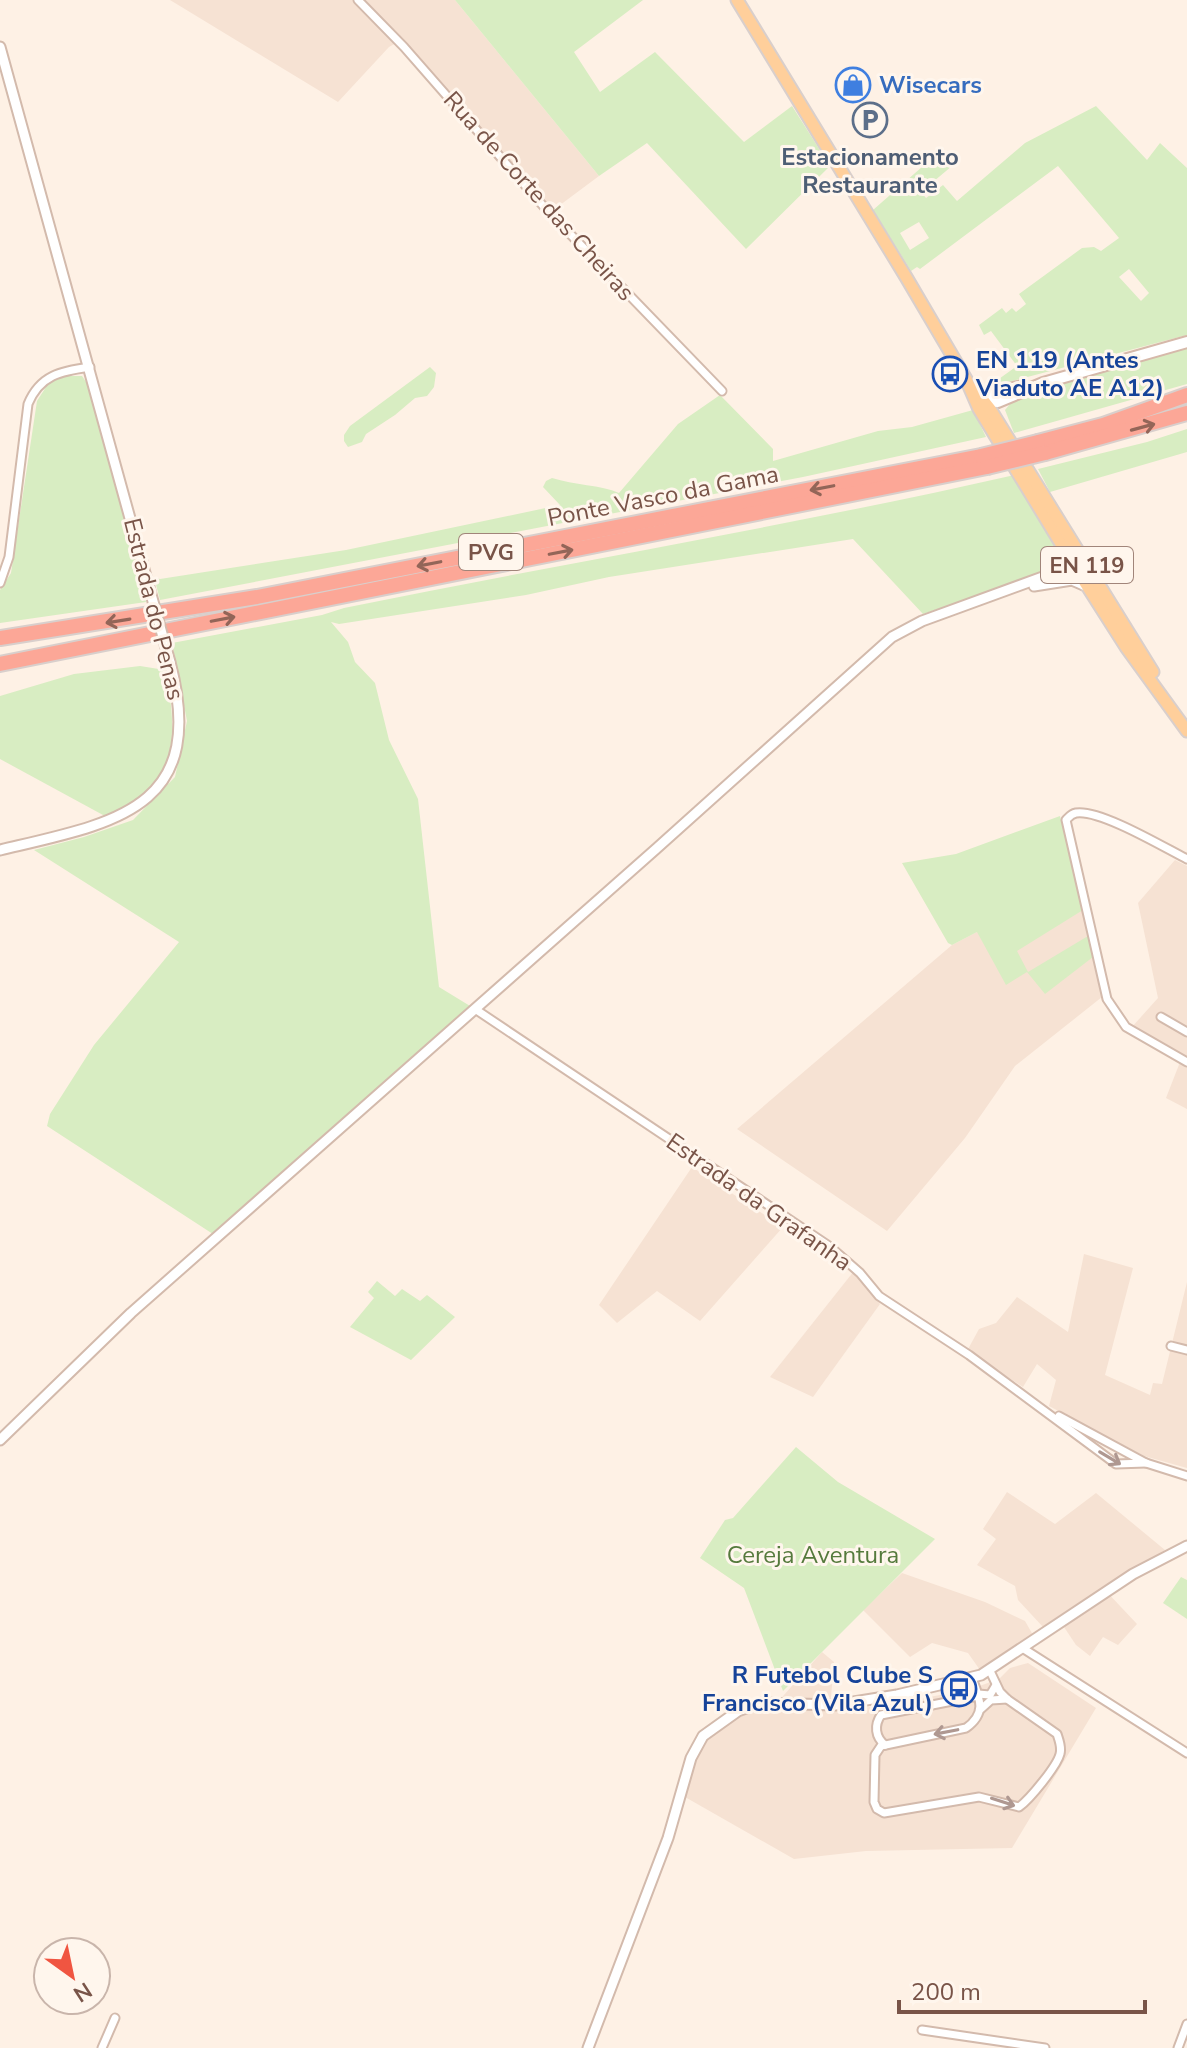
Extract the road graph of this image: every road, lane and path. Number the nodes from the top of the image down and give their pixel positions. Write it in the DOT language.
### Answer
graph roads {
  1 [pos="358,0"];
  2 [pos="737,0"];
  3 [pos="0,47"];
  4 [pos="1187,342"];
  5 [pos="90,367"];
  6 [pos="1043,383"];
  7 [pos="722,391"];
  8 [pos="1013,395"];
  9 [pos="1187,395"];
  10 [pos="981,404"];
  11 [pos="1187,413"];
  12 [pos="1005,433"];
  13 [pos="1041,447"];
  14 [pos="984,461"];
  15 [pos="1060,540"];
  16 [pos="1078,550"];
  17 [pos="1077,570"];
  18 [pos="1048,575"];
  19 [pos="1059,581"];
  20 [pos="0,583"];
  21 [pos="1094,596"];
  22 [pos="988,598"];
  23 [pos="1129,634"];
  24 [pos="0,638"];
  25 [pos="0,664"];
  26 [pos="1187,730"];
  27 [pos="0,850"];
  28 [pos="1187,859"];
  29 [pos="475,1009"];
  30 [pos="1161,1017"];
  31 [pos="1187,1032"];
  32 [pos="1187,1062"];
  33 [pos="1171,1346"];
  34 [pos="1187,1350"];
  35 [pos="1035,1403"];
  36 [pos="0,1440"];
  37 [pos="1146,1463"];
  38 [pos="1187,1476"];
  39 [pos="1187,1546"];
  40 [pos="1024,1649"];
  41 [pos="990,1671"];
  42 [pos="972,1678"];
  43 [pos="996,1685"];
  44 [pos="978,1695"];
  45 [pos="1007,1699"];
  46 [pos="981,1710"];
  47 [pos="885,1745"];
  48 [pos="1187,1753"];
  49 [pos="115,2018"];
  50 [pos="1187,2024"];
  51 [pos="922,2030"];
  52 [pos="102,2048"];
  53 [pos="588,2048"];
  54 [pos="1037,2048"];
  55 [pos="1045,2048"];
  56 [pos="1178,2048"];
  1 -- 7 [label="street, Rua de Corte das Cheiras"];
  2 -- 10 [label="main road, EN 119"];
  3 -- 5 [label="street, Estrada do Penas"];
  4 -- 6 [label="main road"];
  5 -- 20 [label="street"];
  5 -- 27 [label="street, Estrada do Penas, bridge"];
  6 -- 8 [label="main road"];
  6 -- 10 [label="main road"];
  8 -- 10 [label="main road"];
  8 -- 12 [label="main road"];
  9 -- 13 [label="highway, Ponte Vasco da Gama / PVG"];
  10 -- 12 [label="main road, EN 119"];
  10 -- 15 [label="main road, EN 119"];
  13 -- 11 [label="highway, Ponte Vasco da Gama / PVG, one-way"];
  12 -- 16 [label="main road, EN 119"];
  13 -- 14 [label="highway, Ponte Vasco da Gama / PVG, bridge"];
  14 -- 24 [label="highway, Ponte Vasco da Gama / PVG, one-way"];
  25 -- 14 [label="highway, Ponte Vasco da Gama / PVG, one-way"];
  15 -- 17 [label="main road, EN 119"];
  15 -- 18 [label="street"];
  16 -- 17 [label="street"];
  16 -- 23 [label="main road, EN 119"];
  17 -- 18 [label="street"];
  17 -- 19 [label="street"];
  17 -- 21 [label="main road, EN 119"];
  17 -- 23 [label="street"];
  18 -- 22 [label="street"];
  19 -- 21 [label="street"];
  19 -- 22 [label="street"];
  21 -- 26 [label="main road, EN 119"];
  22 -- 29 [label="street"];
  23 -- 26 [label="main road, EN 119"];
  28 -- 32 [label="street"];
  29 -- 35 [label="street, Estrada da Grafanha"];
  29 -- 36 [label="street"];
  30 -- 31 [label="street"];
  33 -- 34 [label="street"];
  35 -- 37 [label="street, Estrada da Grafanha"];
  35 -- 37 [label="street, Estrada da Grafanha, one-way"];
  37 -- 38 [label="street, Estrada da Grafanha"];
  39 -- 40 [label="street"];
  40 -- 41 [label="street"];
  40 -- 48 [label="street"];
  41 -- 42 [label="street"];
  41 -- 43 [label="street"];
  42 -- 44 [label="street"];
  42 -- 53 [label="street"];
  43 -- 44 [label="street"];
  43 -- 45 [label="street"];
  44 -- 46 [label="street"];
  44 -- 47 [label="street"];
  45 -- 46 [label="street"];
  47 -- 45 [label="street, one-way"];
  46 -- 47 [label="street, one-way"];
  49 -- 52 [label="street"];
  50 -- 56 [label="street"];
  51 -- 54 [label="street"];
  54 -- 55 [label="street"];
}
